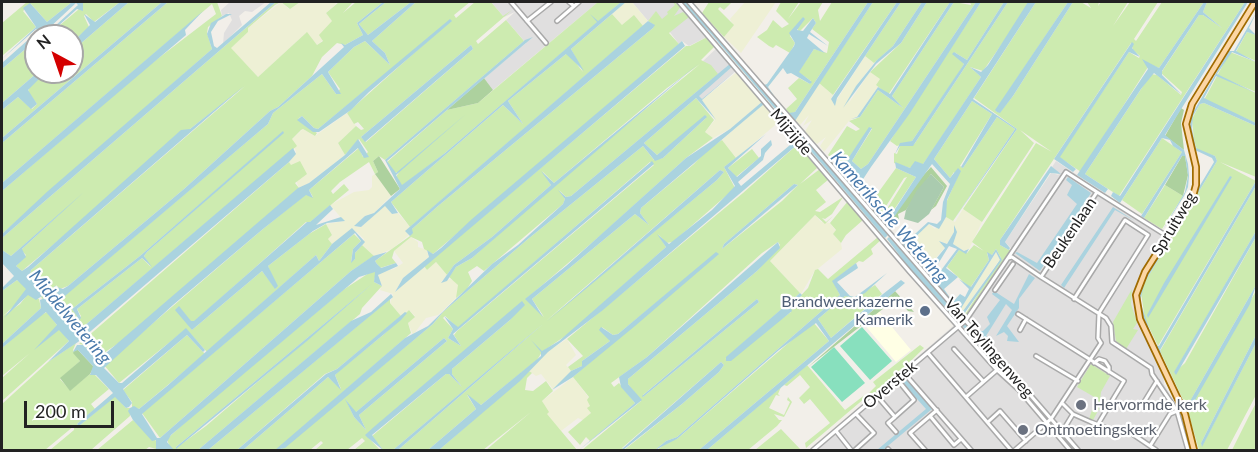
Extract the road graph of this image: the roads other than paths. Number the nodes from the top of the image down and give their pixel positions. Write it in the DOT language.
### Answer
graph roads {
  1 [pos="510,2"];
  2 [pos="551,2"];
  3 [pos="569,2"];
  4 [pos="579,2"];
  5 [pos="679,2"];
  6 [pos="689,2"];
  7 [pos="1256,2"];
  8 [pos="574,6"];
  9 [pos="527,21"];
  10 [pos="557,21"];
  11 [pos="546,43"];
  12 [pos="1097,192"];
  13 [pos="1140,219"];
  14 [pos="1136,226"];
  15 [pos="1167,236"];
  16 [pos="1008,258"];
  17 [pos="1013,264"];
  18 [pos="996,275"];
  19 [pos="1041,277"];
  20 [pos="1002,280"];
  21 [pos="995,290"];
  22 [pos="1074,299"];
  23 [pos="1018,314"];
  24 [pos="1099,314"];
  25 [pos="1026,319"];
  26 [pos="965,321"];
  27 [pos="959,326"];
  28 [pos="1020,330"];
  29 [pos="1112,342"];
  30 [pos="1101,343"];
  31 [pos="954,349"];
  32 [pos="928,353"];
  33 [pos="1036,356"];
  34 [pos="1093,361"];
  35 [pos="1161,364"];
  36 [pos="1151,368"];
  37 [pos="997,370"];
  38 [pos="1109,372"];
  39 [pos="904,373"];
  40 [pos="897,379"];
  41 [pos="983,381"];
  42 [pos="1078,381"];
  43 [pos="1156,381"];
  44 [pos="877,396"];
  45 [pos="966,397"];
  46 [pos="1062,404"];
  47 [pos="1141,407"];
  48 [pos="937,410"];
  49 [pos="1177,411"];
  50 [pos="856,414"];
  51 [pos="1074,414"];
  52 [pos="930,416"];
  53 [pos="895,417"];
  54 [pos="1049,421"];
  55 [pos="988,422"];
  56 [pos="1098,424"];
  57 [pos="836,431"];
  58 [pos="896,432"];
  59 [pos="1062,432"];
  60 [pos="961,439"];
  61 [pos="1026,441"];
  62 [pos="1149,445"];
  63 [pos="813,450"];
  64 [pos="853,450"];
  65 [pos="926,450"];
  66 [pos="971,450"];
  67 [pos="1013,450"];
  68 [pos="1070,450"];
  69 [pos="1078,450"];
  70 [pos="1144,450"];
  71 [pos="1156,450"];
  72 [pos="1188,450"];
  73 [pos="1194,450"];
  1 -- 9 [label="street"];
  2 -- 9 [label="street"];
  3 -- 8 [label="street"];
  4 -- 8 [label="street"];
  5 -- 27 [label="street, Mijzijde"];
  6 -- 26 [label="street, Van Teylingenweg"];
  7 -- 15 [label="main road, Spruitweg"];
  8 -- 10 [label="street"];
  9 -- 11 [label="street"];
  12 -- 13 [label="street, Beukenlaan"];
  12 -- 16 [label="street"];
  12 -- 19 [label="street, Beukenlaan"];
  13 -- 14 [label="street"];
  13 -- 15 [label="street, Beukenlaan"];
  14 -- 22 [label="street"];
  14 -- 24 [label="street"];
  15 -- 35 [label="main road, Spruitweg"];
  16 -- 18 [label="street"];
  16 -- 19 [label="street, Beukenlaan"];
  17 -- 20 [label="street"];
  18 -- 20 [label="street"];
  18 -- 26 [label="street"];
  19 -- 22 [label="street"];
  20 -- 21 [label="street"];
  22 -- 24 [label="street"];
  23 -- 25 [label="street"];
  24 -- 29 [label="street"];
  24 -- 30 [label="street"];
  25 -- 28 [label="street"];
  25 -- 34 [label="street"];
  26 -- 27 [label="street, Overstek"];
  26 -- 54 [label="street, Van Teylingenweg"];
  27 -- 32 [label="street, Overstek"];
  27 -- 37 [label="street, Mijzijde"];
  29 -- 30 [label="street"];
  29 -- 36 [label="street"];
  30 -- 34 [label="street"];
  31 -- 41 [label="street"];
  32 -- 39 [label="street, Overstek"];
  32 -- 45 [label="street"];
  33 -- 42 [label="street"];
  34 -- 38 [label="street"];
  34 -- 38 [label="street"];
  34 -- 42 [label="street"];
  35 -- 36 [label="street"];
  35 -- 73 [label="main road, Spruitweg"];
  36 -- 43 [label="street"];
  37 -- 41 [label="street"];
  37 -- 54 [label="street, Mijzijde"];
  38 -- 56 [label="street"];
  39 -- 40 [label="street, Overstek"];
  39 -- 48 [label="street"];
  40 -- 44 [label="street, Overstek"];
  40 -- 53 [label="street"];
  41 -- 45 [label="street"];
  42 -- 46 [label="street"];
  43 -- 47 [label="street"];
  43 -- 49 [label="street"];
  44 -- 50 [label="street, Overstek"];
  44 -- 53 [label="street"];
  45 -- 55 [label="street"];
  46 -- 51 [label="street"];
  46 -- 54 [label="street"];
  48 -- 52 [label="street"];
  48 -- 60 [label="street"];
  49 -- 62 [label="street"];
  49 -- 72 [label="street"];
  50 -- 57 [label="street, Overstek"];
  50 -- 64 [label="street"];
  51 -- 56 [label="street"];
  51 -- 59 [label="street"];
  52 -- 60 [label="street"];
  52 -- 65 [label="street"];
  53 -- 58 [label="street"];
  54 -- 59 [label="street, Van Teylingenweg"];
  54 -- 61 [label="street"];
  54 -- 68 [label="street, Mijzijde"];
  55 -- 61 [label="street"];
  55 -- 67 [label="street"];
  56 -- 62 [label="street"];
  57 -- 63 [label="street, Overstek"];
  57 -- 64 [label="street"];
  59 -- 69 [label="street, Van Teylingenweg"];
  60 -- 66 [label="street"];
  61 -- 67 [label="street"];
  62 -- 70 [label="street"];
  62 -- 71 [label="street"];
}
